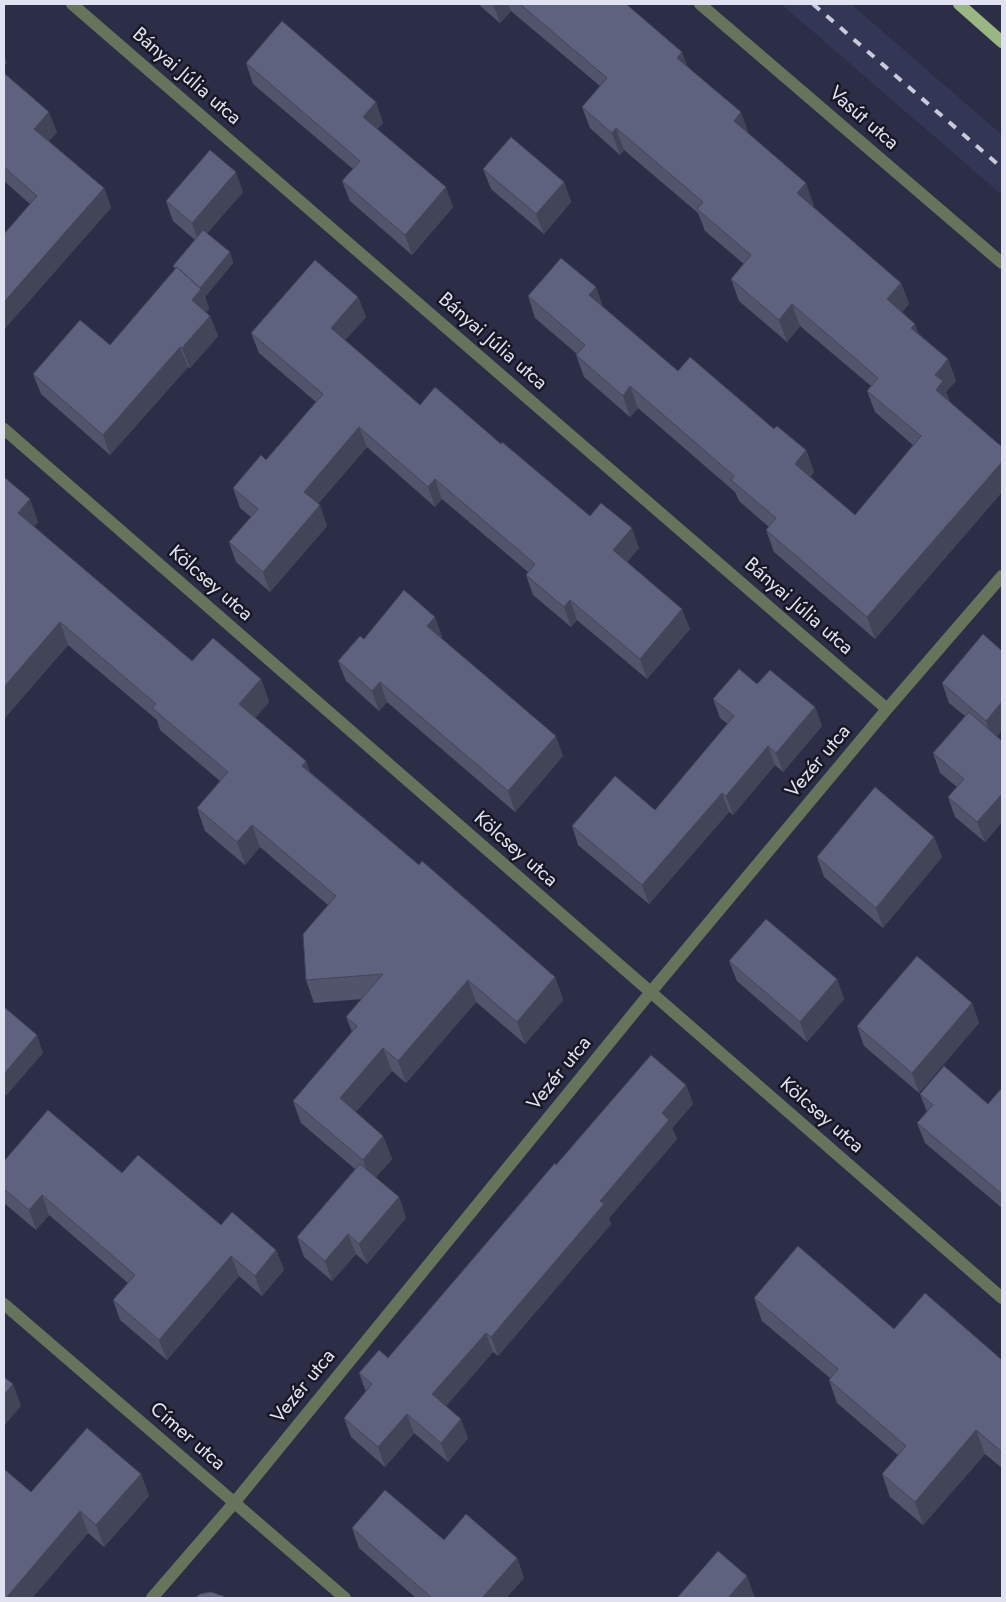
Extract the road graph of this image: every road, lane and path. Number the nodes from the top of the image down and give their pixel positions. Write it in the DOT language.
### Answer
graph roads {
  1 [pos="72,4"];
  2 [pos="700,4"];
  3 [pos="959,4"];
  4 [pos="1002,42"];
  5 [pos="1002,263"];
  6 [pos="4,429"];
  7 [pos="1002,576"];
  8 [pos="888,709"];
  9 [pos="650,993"];
  10 [pos="1002,1298"];
  11 [pos="4,1304"];
  12 [pos="234,1502"];
  13 [pos="152,1598"];
  14 [pos="345,1598"];
  1 -- 8 [label="street, Bányai Júlia utca"];
  2 -- 5 [label="street, Vasút utca"];
  3 -- 4 [label="main road"];
  6 -- 9 [label="street, Kölcsey utca"];
  7 -- 8 [label="street, Vezér utca"];
  8 -- 9 [label="street, Vezér utca"];
  9 -- 10 [label="street, Kölcsey utca"];
  9 -- 12 [label="street, Vezér utca"];
  11 -- 12 [label="street, Címer utca"];
  12 -- 13 [label="street, Vezér utca"];
  12 -- 14 [label="street, Címer utca"];
}
